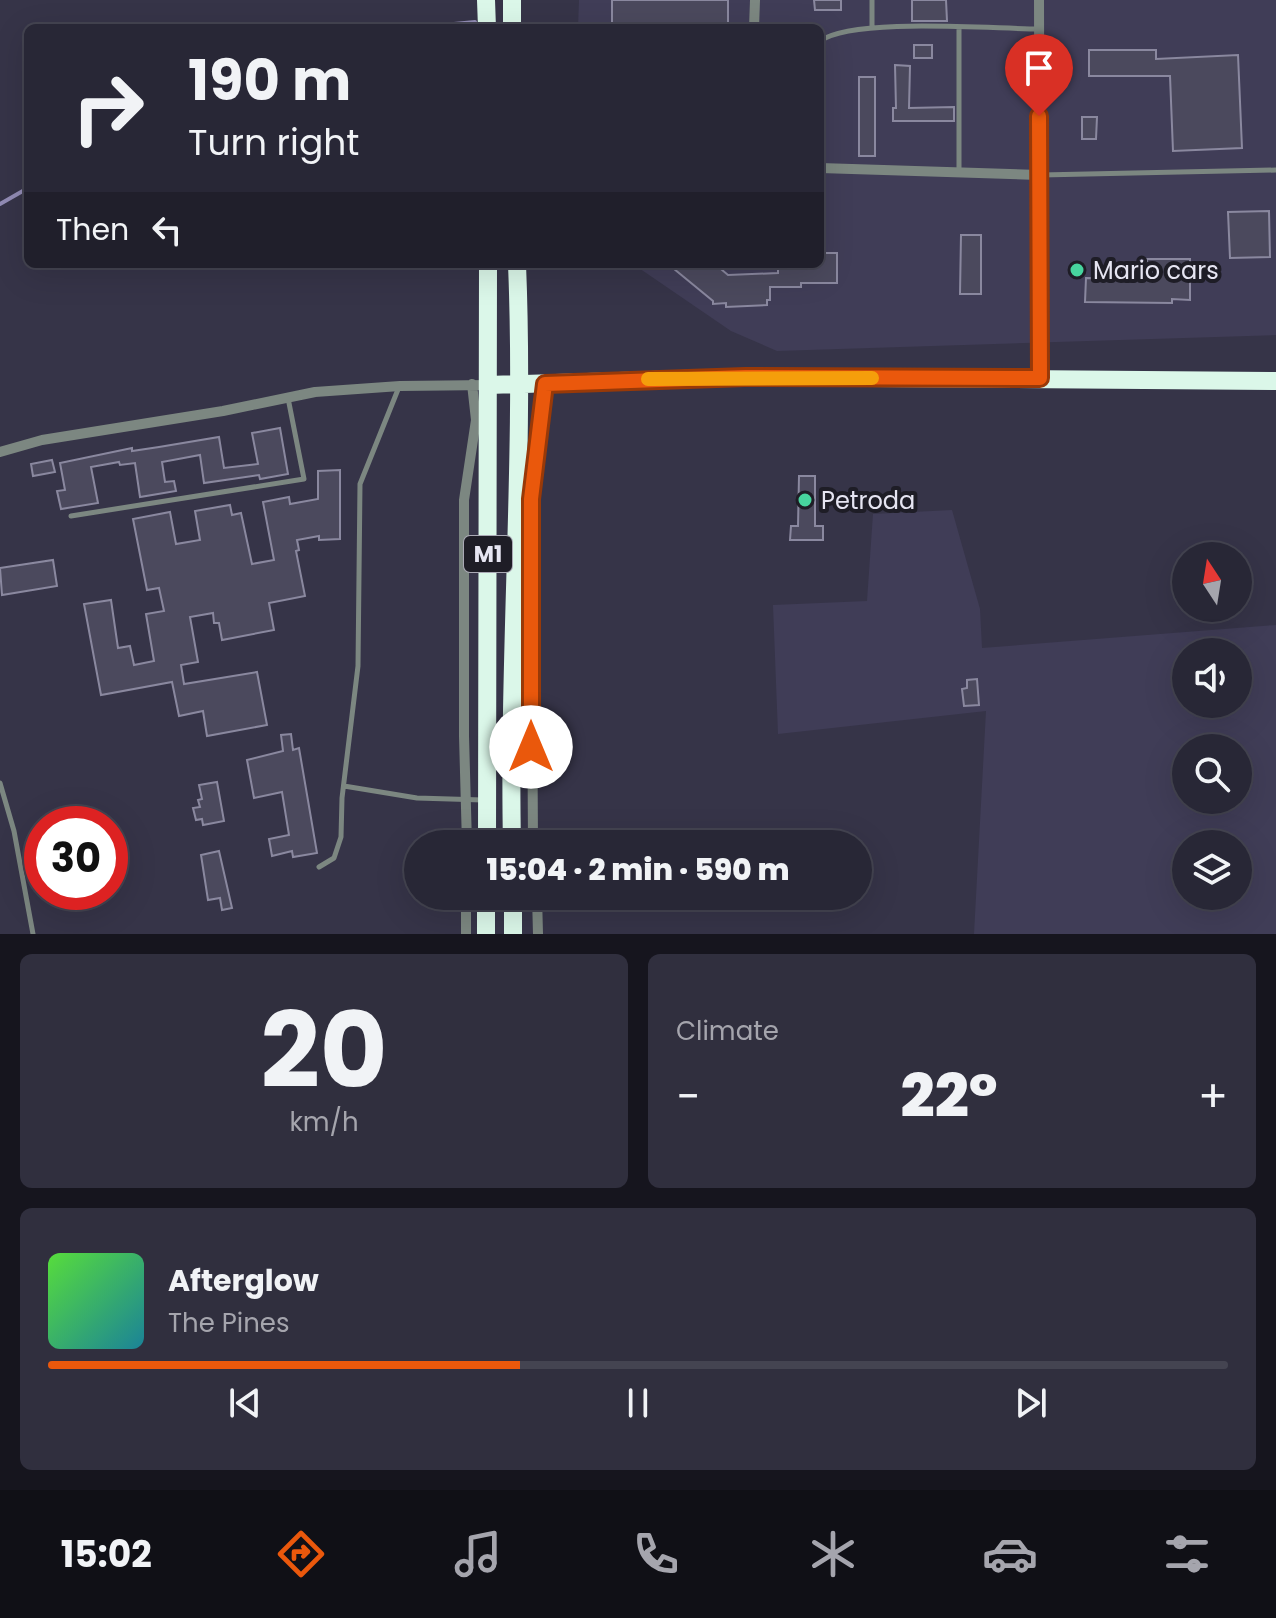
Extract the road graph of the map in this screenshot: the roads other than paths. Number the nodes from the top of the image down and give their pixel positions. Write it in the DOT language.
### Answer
graph roads {
  1 [pos="486,0"];
  2 [pos="512,0"];
  3 [pos="755,0"];
  4 [pos="872,0"];
  5 [pos="1039,0"];
  6 [pos="487,24"];
  7 [pos="512,24"];
  8 [pos="754,24"];
  9 [pos="872,27"];
  10 [pos="959,28"];
  11 [pos="1039,29"];
  12 [pos="824,39"];
  13 [pos="824,168"];
  14 [pos="1276,170"];
  15 [pos="959,172"];
  16 [pos="1039,175"];
  17 [pos="488,268"];
  18 [pos="517,268"];
  19 [pos="1040,378"];
  20 [pos="1276,381"];
  21 [pos="480,384"];
  22 [pos="519,384"];
  23 [pos="545,384"];
  24 [pos="400,386"];
  25 [pos="287,397"];
  26 [pos="0,452"];
  27 [pos="71,516"];
  28 [pos="0,783"];
  29 [pos="344,786"];
  30 [pos="467,800"];
  31 [pos="488,800"];
  32 [pos="467,830"];
  33 [pos="487,830"];
  34 [pos="512,830"];
  35 [pos="533,830"];
  36 [pos="319,867"];
  37 [pos="466,910"];
  38 [pos="486,910"];
  39 [pos="513,910"];
  40 [pos="537,910"];
  41 [pos="33,934"];
  42 [pos="466,934"];
  43 [pos="486,934"];
  44 [pos="513,934"];
  45 [pos="538,934"];
  1 -- 6 [label="highway"];
  2 -- 7 [label="highway"];
  3 -- 8 [label="street"];
  4 -- 9 [label="lane"];
  5 -- 11 [label="street"];
  9 -- 10 [label="lane"];
  9 -- 12 [label="lane"];
  10 -- 11 [label="lane"];
  10 -- 15 [label="lane"];
  11 -- 16 [label="street"];
  13 -- 15 [label="street"];
  14 -- 16 [label="lane"];
  15 -- 16 [label="street"];
  16 -- 19 [label="street"];
  17 -- 21 [label="highway, M1"];
  18 -- 22 [label="highway, M1"];
  19 -- 20 [label="highway"];
  19 -- 23 [label="highway"];
  21 -- 22 [label="highway"];
  21 -- 24 [label="street"];
  21 -- 30 [label="street"];
  21 -- 31 [label="highway, M1"];
  22 -- 23 [label="highway"];
  22 -- 34 [label="highway, M1"];
  23 -- 35 [label="street"];
  24 -- 25 [label="street"];
  24 -- 29 [label="lane"];
  25 -- 26 [label="street"];
  25 -- 27 [label="lane"];
  28 -- 41 [label="lane"];
  29 -- 30 [label="lane"];
  29 -- 36 [label="lane"];
  30 -- 31 [label="lane"];
  30 -- 32 [label="street"];
  31 -- 33 [label="highway, M1"];
  37 -- 42 [label="street"];
  38 -- 43 [label="highway"];
  39 -- 44 [label="highway"];
  40 -- 45 [label="street"];
}
